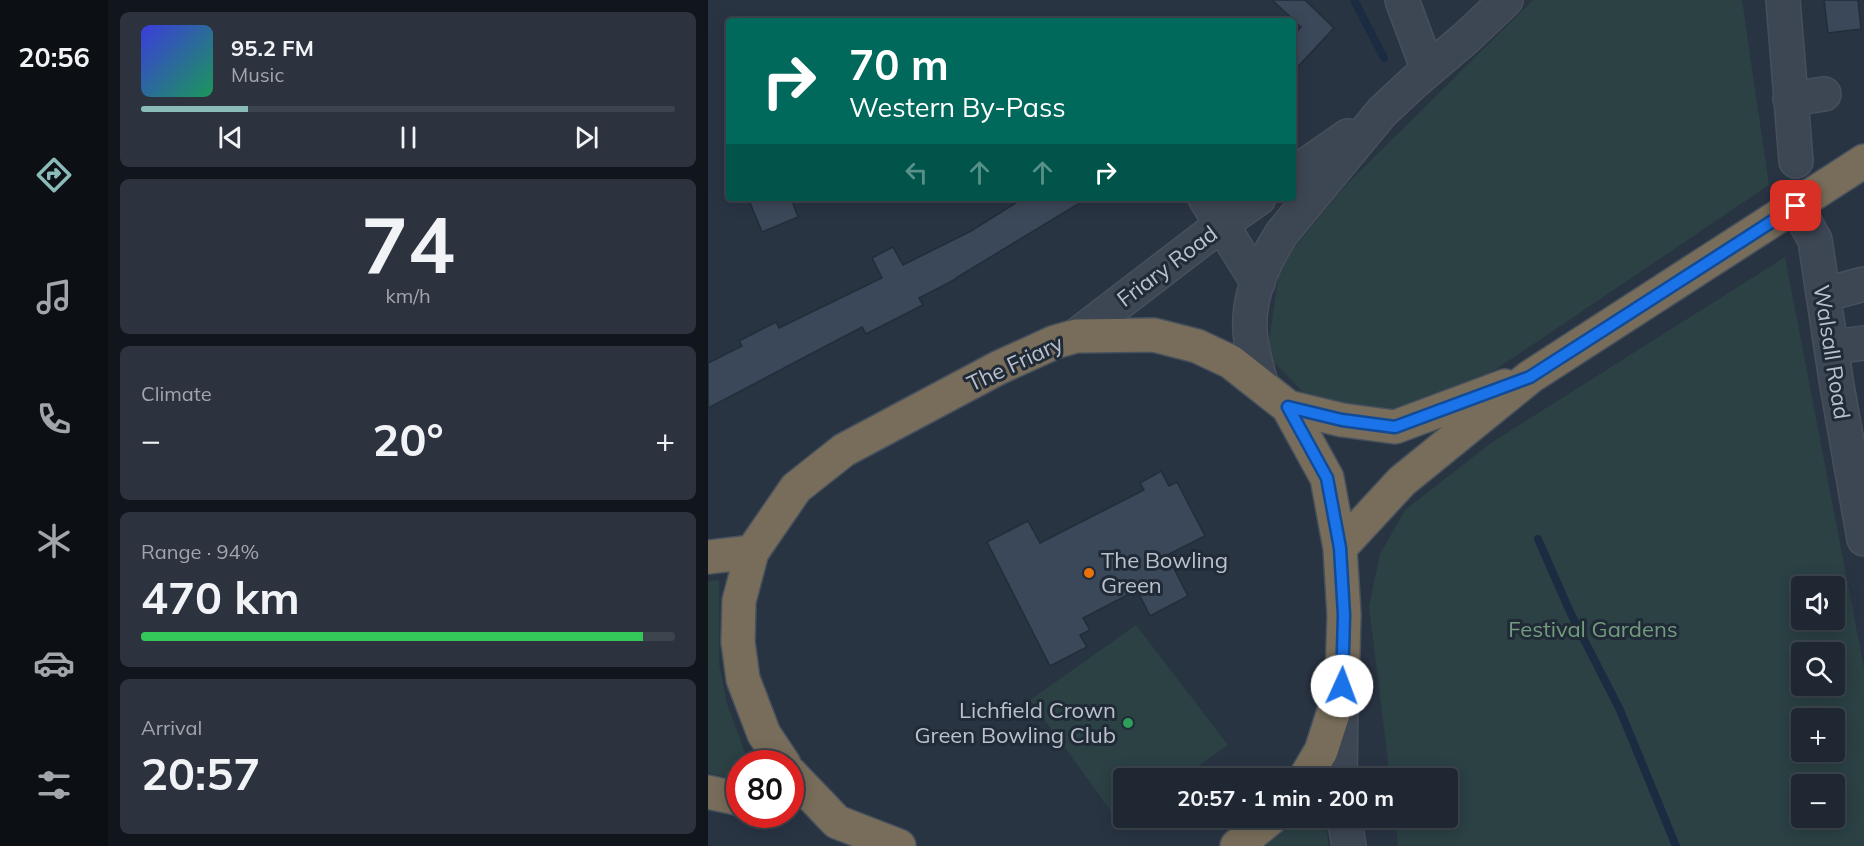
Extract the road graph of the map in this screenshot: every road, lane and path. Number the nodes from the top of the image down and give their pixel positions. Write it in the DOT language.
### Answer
graph roads {
  1 [pos="1402,0"];
  2 [pos="1506,0"];
  3 [pos="1783,0"];
  4 [pos="1428,70"];
  5 [pos="1824,94"];
  6 [pos="1790,99"];
  7 [pos="1382,112"];
  8 [pos="1796,161"];
  9 [pos="1864,161"];
  10 [pos="1296,172"];
  11 [pos="1249,201"];
  12 [pos="1796,206"];
  13 [pos="1214,211"];
  14 [pos="1258,283"];
  15 [pos="1864,284"];
  16 [pos="1823,295"];
  17 [pos="1076,336"];
  18 [pos="1864,343"];
  19 [pos="1831,347"];
  20 [pos="1530,377"];
  21 [pos="1261,384"];
  22 [pos="1288,407"];
  23 [pos="1864,539"];
  24 [pos="1340,548"];
  25 [pos="752,552"];
  26 [pos="708,557"];
  27 [pos="1342,686"];
  28 [pos="775,750"];
  29 [pos="1311,768"];
  30 [pos="1340,768"];
  31 [pos="804,788"];
  32 [pos="708,792"];
  33 [pos="726,796"];
  34 [pos="804,814"];
  35 [pos="837,822"];
  36 [pos="1259,828"];
  37 [pos="1346,828"];
  38 [pos="899,846"];
  39 [pos="1237,846"];
  40 [pos="1349,846"];
  1 -- 4 [label="street"];
  2 -- 4 [label="street"];
  3 -- 6 [label="street"];
  4 -- 7 [label="street"];
  5 -- 6 [label="street"];
  6 -- 8 [label="street"];
  7 -- 10 [label="street"];
  7 -- 14 [label="street"];
  9 -- 12 [label="highway"];
  11 -- 13 [label="street, Friary Road"];
  12 -- 16 [label="street, Walsall Road"];
  12 -- 20 [label="highway"];
  13 -- 14 [label="street"];
  13 -- 17 [label="street, Friary Road"];
  14 -- 21 [label="street"];
  15 -- 16 [label="street"];
  16 -- 19 [label="street, Walsall Road"];
  17 -- 21 [label="highway, The Friary"];
  17 -- 25 [label="highway, The Friary"];
  18 -- 19 [label="street"];
  19 -- 23 [label="street, Walsall Road"];
  20 -- 22 [label="highway"];
  20 -- 24 [label="highway"];
  21 -- 22 [label="highway, The Friary"];
  22 -- 24 [label="highway, The Friary"];
  24 -- 27 [label="highway, The Friary"];
  25 -- 26 [label="highway"];
  25 -- 28 [label="highway, The Friary"];
  27 -- 29 [label="highway, The Friary"];
  27 -- 30 [label="street, The Friary"];
  31 -- 35 [label="highway"];
  32 -- 33 [label="highway"];
  34 -- 35 [label="highway"];
  35 -- 38 [label="highway"];
  36 -- 39 [label="highway"];
  37 -- 40 [label="street"];
}
